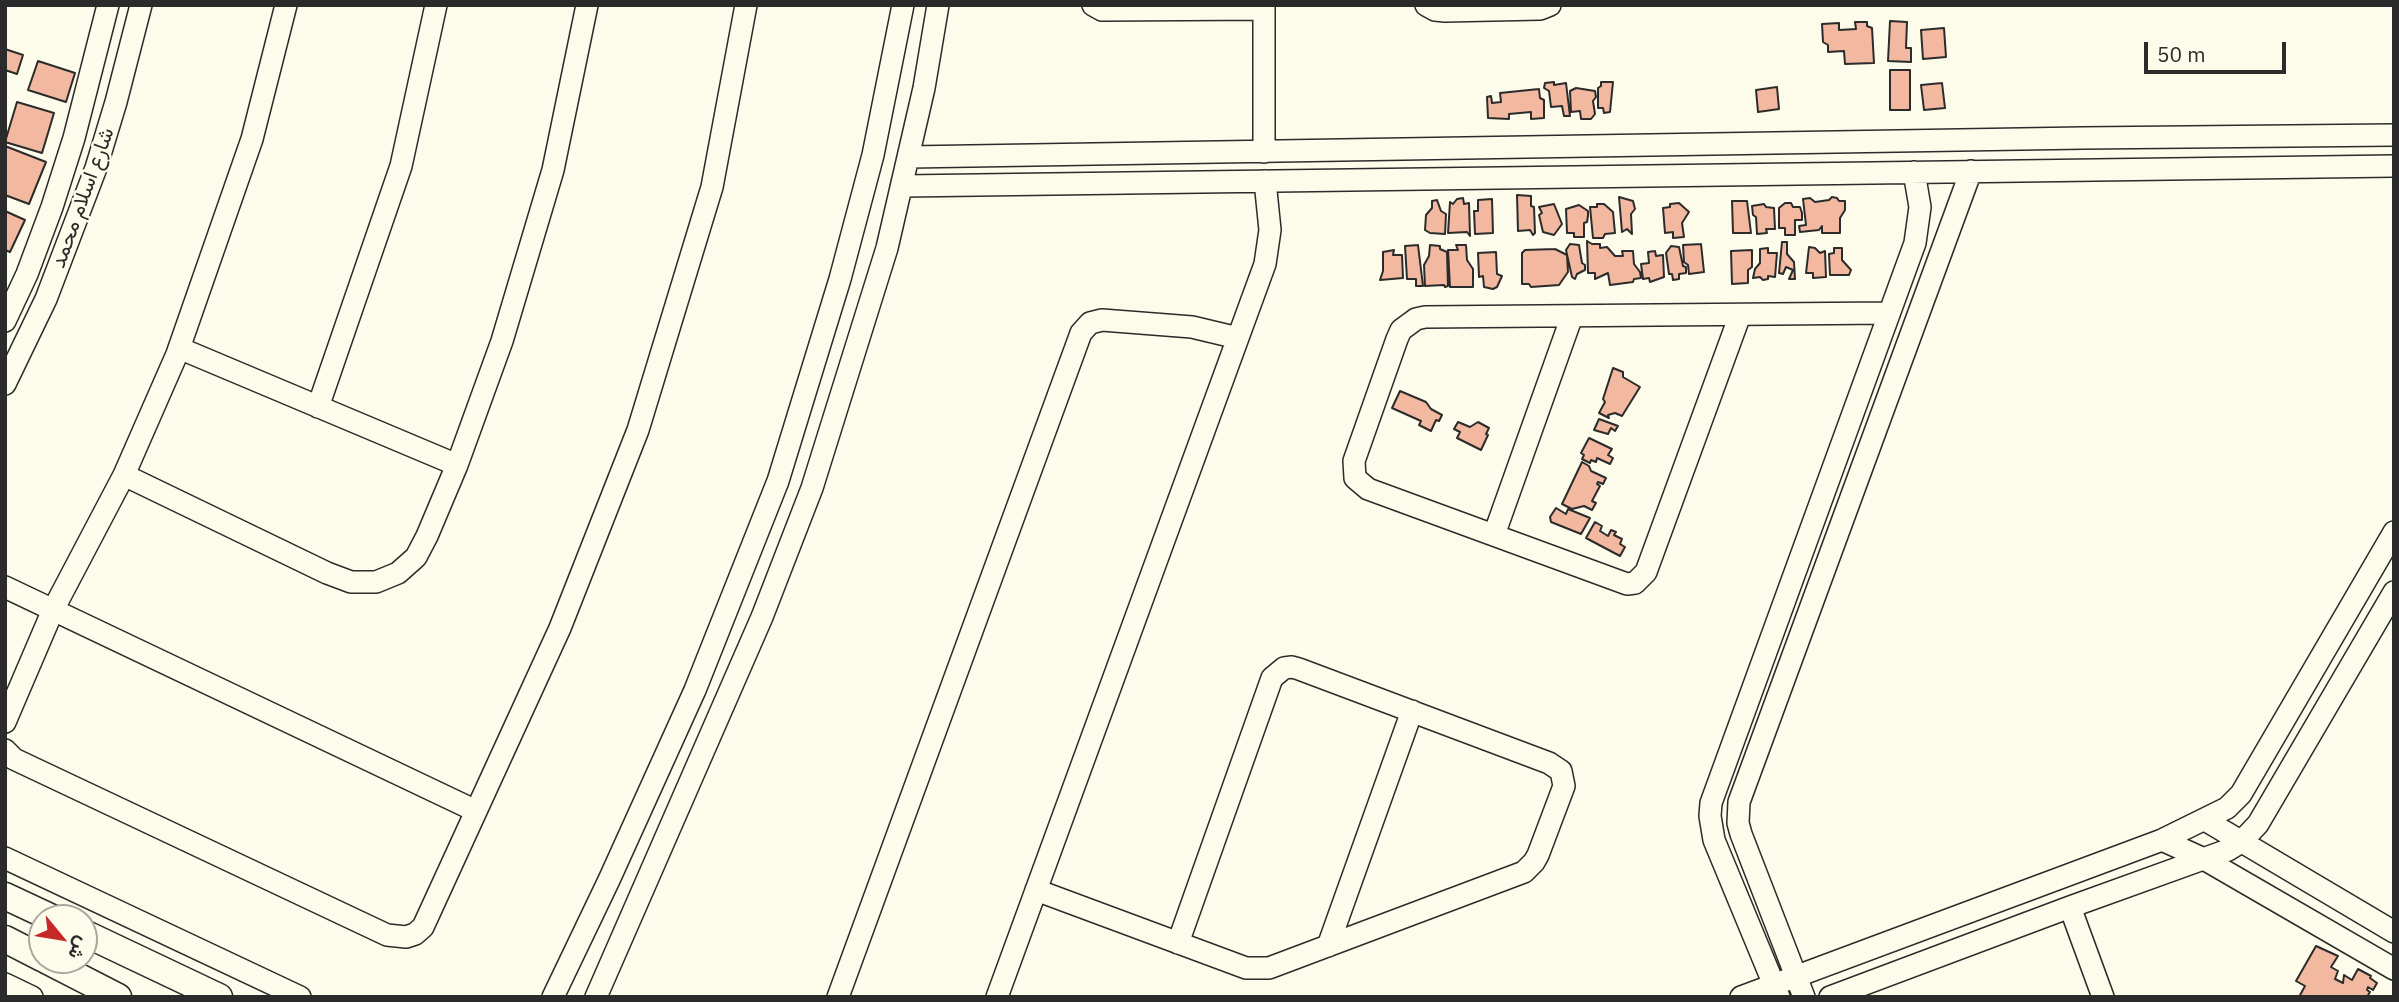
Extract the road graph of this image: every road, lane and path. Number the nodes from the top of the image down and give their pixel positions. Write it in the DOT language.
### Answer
graph roads {
  1 [pos="108,5"];
  2 [pos="141,5"];
  3 [pos="286,5"];
  4 [pos="436,5"];
  5 [pos="587,5"];
  6 [pos="746,5"];
  7 [pos="903,5"];
  8 [pos="938,5"];
  9 [pos="1093,5"];
  10 [pos="1426,5"];
  11 [pos="1549,5"];
  12 [pos="1264,7"];
  13 [pos="2394,135"];
  14 [pos="2083,138"];
  15 [pos="1791,142"];
  16 [pos="1401,149"];
  17 [pos="1264,152"];
  18 [pos="909,156"];
  19 [pos="2394,166"];
  20 [pos="2085,169"];
  21 [pos="1970,171"];
  22 [pos="1914,172"];
  23 [pos="1792,173"];
  24 [pos="1403,179"];
  25 [pos="1265,181"];
  26 [pos="903,186"];
  27 [pos="838,284"];
  28 [pos="874,294"];
  29 [pos="1889,313"];
  30 [pos="1740,315"];
  31 [pos="1572,316"];
  32 [pos="5,321"];
  33 [pos="1238,338"];
  34 [pos="178,348"];
  35 [pos="5,384"];
  36 [pos="318,407"];
  37 [pos="457,466"];
  38 [pos="124,475"];
  39 [pos="2394,532"];
  40 [pos="1494,535"];
  41 [pos="5,587"];
  42 [pos="2394,592"];
  43 [pos="53,610"];
  44 [pos="1751,691"];
  45 [pos="1776,699"];
  46 [pos="1412,711"];
  47 [pos="5,722"];
  48 [pos="5,750"];
  49 [pos="476,811"];
  50 [pos="2205,820"];
  51 [pos="2162,840"];
  52 [pos="2241,842"];
  53 [pos="5,858"];
  54 [pos="2204,859"];
  55 [pos="1036,890"];
  56 [pos="5,896"];
  57 [pos="2070,906"];
  58 [pos="28,907"];
  59 [pos="2394,932"];
  60 [pos="5,939"];
  61 [pos="98,940"];
  62 [pos="1178,943"];
  63 [pos="1328,946"];
  64 [pos="28,951"];
  65 [pos="2394,969"];
  66 [pos="73,974"];
  67 [pos="1796,976"];
  68 [pos="5,984"];
  69 [pos="1777,991"];
  70 [pos="32,997"];
  71 [pos="118,997"];
  72 [pos="219,997"];
  73 [pos="300,997"];
  74 [pos="553,997"];
  75 [pos="596,997"];
  76 [pos="838,997"];
  77 [pos="997,997"];
  78 [pos="1741,997"];
  79 [pos="1804,997"];
  80 [pos="1830,997"];
  81 [pos="2103,997"];
  1 -- 32 [label="street, شارع اسلام محمد"];
  2 -- 35 [label="street, شارع اسلام محمد"];
  3 -- 34 [label="street"];
  4 -- 36 [label="street"];
  5 -- 37 [label="street"];
  6 -- 49 [label="street"];
  7 -- 27 [label="street"];
  8 -- 18 [label="street"];
  9 -- 12 [label="street"];
  10 -- 11 [label="street"];
  12 -- 17 [label="street"];
  13 -- 14 [label="street"];
  14 -- 15 [label="street"];
  14 -- 20 [label="street"];
  15 -- 16 [label="street"];
  15 -- 23 [label="street"];
  16 -- 17 [label="street"];
  16 -- 24 [label="street"];
  17 -- 18 [label="street"];
  18 -- 26 [label="street"];
  19 -- 20 [label="street"];
  20 -- 21 [label="street"];
  21 -- 22 [label="street"];
  21 -- 45 [label="street"];
  22 -- 23 [label="street"];
  22 -- 29 [label="street"];
  23 -- 24 [label="street"];
  24 -- 25 [label="street"];
  25 -- 26 [label="street"];
  25 -- 33 [label="street"];
  26 -- 28 [label="street"];
  27 -- 28 [label="street"];
  27 -- 74 [label="street"];
  28 -- 75 [label="street"];
  29 -- 30 [label="street"];
  29 -- 44 [label="street"];
  30 -- 31 [label="street"];
  30 -- 40 [label="street"];
  31 -- 40 [label="street"];
  31 -- 40 [label="street"];
  33 -- 55 [label="street"];
  33 -- 76 [label="street"];
  34 -- 36 [label="street"];
  34 -- 38 [label="street"];
  36 -- 37 [label="street"];
  37 -- 38 [label="street"];
  38 -- 43 [label="street"];
  39 -- 50 [label="street"];
  41 -- 43 [label="street"];
  42 -- 52 [label="street"];
  43 -- 47 [label="street"];
  43 -- 49 [label="street"];
  44 -- 45 [label="street"];
  44 -- 69 [label="street"];
  45 -- 67 [label="street"];
  46 -- 62 [label="street"];
  46 -- 63 [label="street"];
  46 -- 63 [label="street"];
  48 -- 49 [label="street"];
  50 -- 51 [label="street"];
  50 -- 52 [label="street"];
  51 -- 54 [label="street"];
  51 -- 67 [label="street"];
  52 -- 54 [label="street"];
  52 -- 59 [label="street"];
  53 -- 73 [label="street"];
  54 -- 57 [label="street"];
  54 -- 65 [label="street"];
  55 -- 62 [label="street"];
  55 -- 77 [label="street"];
  56 -- 58 [label="main road"];
  57 -- 80 [label="street"];
  57 -- 81 [label="street"];
  60 -- 64 [label="main road"];
  61 -- 72 [label="main road"];
  62 -- 63 [label="street"];
  66 -- 71 [label="main road"];
  67 -- 69 [label="street"];
  67 -- 79 [label="street"];
  68 -- 70 [label="street"];
  69 -- 78 [label="street"];
}
